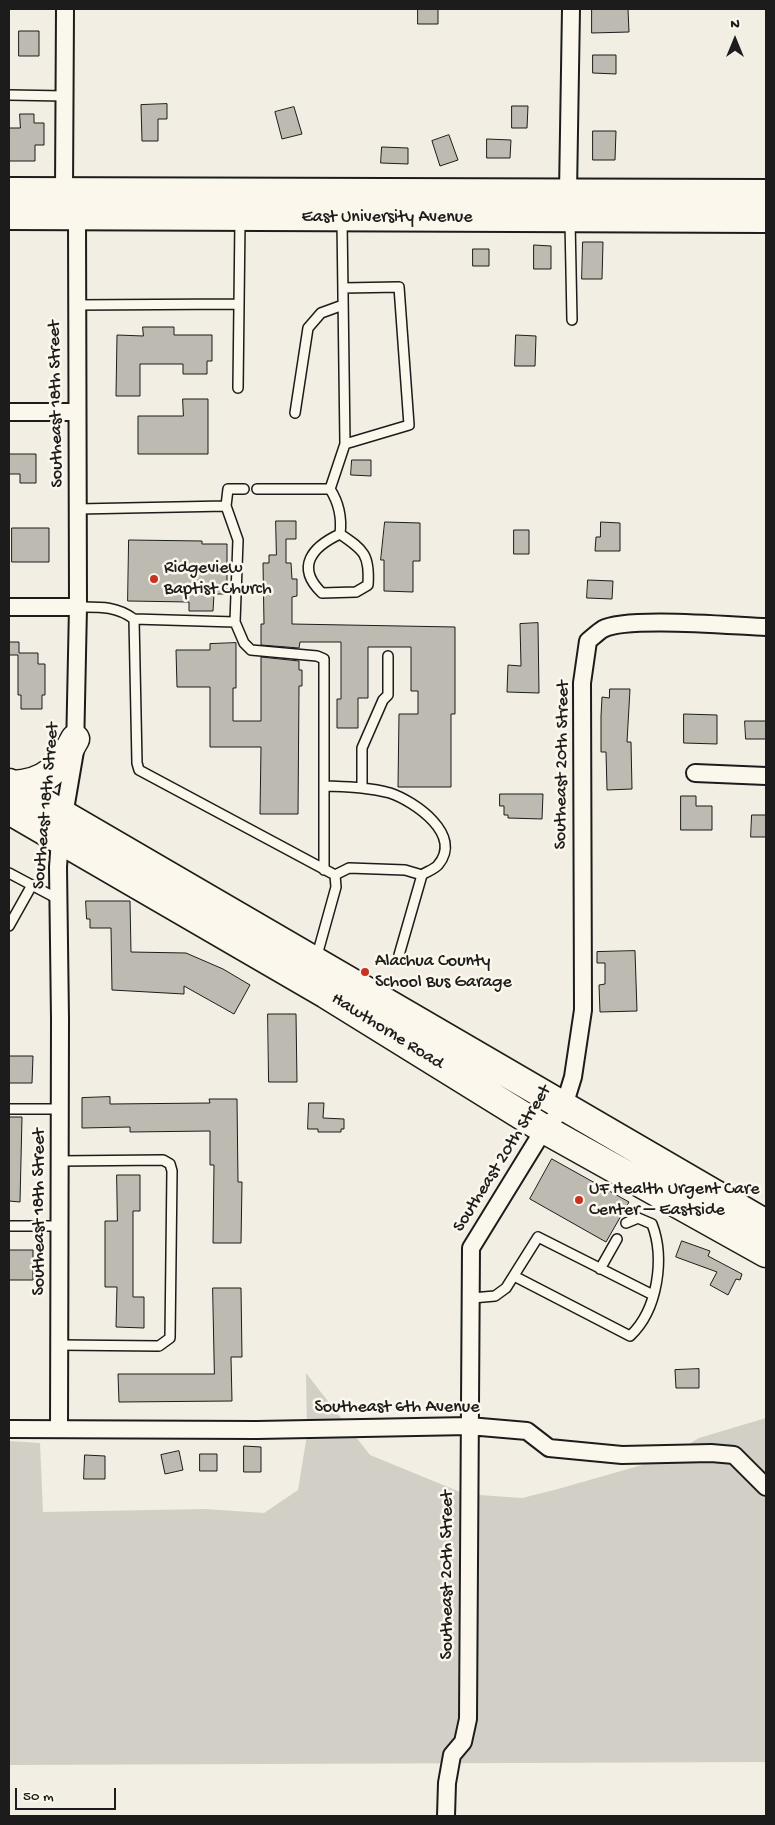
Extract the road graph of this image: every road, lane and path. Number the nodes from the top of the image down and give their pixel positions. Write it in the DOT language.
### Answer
graph roads {
  1 [pos="65,9"];
  2 [pos="571,9"];
  3 [pos="9,95"];
  4 [pos="65,96"];
  5 [pos="9,191"];
  6 [pos="64,191"];
  7 [pos="568,192"];
  8 [pos="766,193"];
  9 [pos="341,205"];
  10 [pos="9,216"];
  11 [pos="77,216"];
  12 [pos="240,217"];
  13 [pos="570,218"];
  14 [pos="766,219"];
  15 [pos="343,288"];
  16 [pos="238,304"];
  17 [pos="76,305"];
  18 [pos="343,305"];
  19 [pos="572,320"];
  20 [pos="238,388"];
  21 [pos="9,412"];
  22 [pos="77,412"];
  23 [pos="295,414"];
  24 [pos="345,444"];
  25 [pos="244,489"];
  26 [pos="257,489"];
  27 [pos="330,489"];
  28 [pos="226,506"];
  29 [pos="78,509"];
  30 [pos="340,534"];
  31 [pos="9,607"];
  32 [pos="78,607"];
  33 [pos="134,619"];
  34 [pos="235,622"];
  35 [pos="766,628"];
  36 [pos="388,656"];
  37 [pos="75,739"];
  38 [pos="695,773"];
  39 [pos="766,776"];
  40 [pos="324,786"];
  41 [pos="362,788"];
  42 [pos="10,793"];
  43 [pos="62,828"];
  44 [pos="324,870"];
  45 [pos="9,873"];
  46 [pos="335,875"];
  47 [pos="422,875"];
  48 [pos="32,885"];
  49 [pos="58,899"];
  50 [pos="9,926"];
  51 [pos="399,955"];
  52 [pos="316,962"];
  53 [pos="564,1106"];
  54 [pos="9,1109"];
  55 [pos="60,1109"];
  56 [pos="544,1129"];
  57 [pos="60,1161"];
  58 [pos="626,1223"];
  59 [pos="766,1224"];
  60 [pos="9,1226"];
  61 [pos="60,1226"];
  62 [pos="617,1239"];
  63 [pos="766,1253"];
  64 [pos="600,1269"];
  65 [pos="514,1276"];
  66 [pos="653,1295"];
  67 [pos="472,1298"];
  68 [pos="60,1346"];
  69 [pos="469,1426"];
  70 [pos="9,1429"];
  71 [pos="59,1429"];
  72 [pos="766,1487"];
  73 [pos="446,1816"];
  1 -- 4 [label="street"];
  2 -- 7 [label="street"];
  3 -- 4 [label="lane"];
  4 -- 6 [label="street"];
  5 -- 6 [label="main road, East University Avenue"];
  6 -- 9 [label="main road, East University Avenue"];
  6 -- 11 [label="main road"];
  7 -- 8 [label="main road, East University Avenue"];
  7 -- 9 [label="main road, East University Avenue"];
  7 -- 13 [label="main road"];
  9 -- 12 [label="main road, East University Avenue"];
  9 -- 13 [label="main road, East University Avenue"];
  9 -- 15 [label="lane"];
  10 -- 11 [label="main road, East University Avenue"];
  11 -- 12 [label="main road, East University Avenue"];
  11 -- 17 [label="street, Southeast 18th Street"];
  12 -- 16 [label="lane"];
  13 -- 14 [label="main road, East University Avenue"];
  13 -- 19 [label="lane"];
  15 -- 18 [label="lane"];
  15 -- 24 [label="lane"];
  16 -- 17 [label="lane"];
  16 -- 20 [label="lane"];
  17 -- 22 [label="street, Southeast 18th Street"];
  18 -- 23 [label="lane"];
  18 -- 24 [label="lane"];
  21 -- 22 [label="street"];
  22 -- 29 [label="street, Southeast 18th Street"];
  24 -- 27 [label="lane"];
  25 -- 28 [label="lane"];
  26 -- 27 [label="lane"];
  27 -- 30 [label="lane"];
  28 -- 29 [label="lane"];
  28 -- 34 [label="lane"];
  29 -- 32 [label="street, Southeast 18th Street"];
  30 -- 30 [label="lane"];
  31 -- 32 [label="street"];
  32 -- 33 [label="lane"];
  32 -- 37 [label="street, Southeast 18th Street"];
  33 -- 34 [label="lane"];
  33 -- 44 [label="lane"];
  34 -- 40 [label="lane"];
  35 -- 53 [label="street, Southeast 20th Street"];
  36 -- 41 [label="lane"];
  37 -- 42 [label="highway"];
  37 -- 43 [label="street, Southeast 18th Street"];
  38 -- 39 [label="street"];
  40 -- 41 [label="lane"];
  40 -- 44 [label="lane"];
  41 -- 47 [label="lane"];
  42 -- 43 [label="highway, Hawthorne Road"];
  43 -- 49 [label="street, Southeast 18th Street"];
  43 -- 52 [label="highway, Hawthorne Road"];
  43 -- 56 [label="highway, Hawthorne Road"];
  44 -- 46 [label="lane"];
  45 -- 48 [label="lane"];
  46 -- 47 [label="lane"];
  46 -- 52 [label="lane"];
  47 -- 51 [label="lane"];
  48 -- 49 [label="lane"];
  48 -- 50 [label="lane"];
  49 -- 55 [label="street, Southeast 18th Street"];
  52 -- 53 [label="highway, Hawthorne Road"];
  53 -- 56 [label="street, Southeast 20th Street"];
  53 -- 59 [label="highway, Hawthorne Road"];
  54 -- 55 [label="lane"];
  55 -- 57 [label="street, Southeast 18th Street"];
  56 -- 63 [label="highway, Hawthorne Road"];
  56 -- 67 [label="street, Southeast 20th Street"];
  57 -- 61 [label="street, Southeast 18th Street"];
  57 -- 68 [label="lane"];
  58 -- 66 [label="lane"];
  60 -- 61 [label="lane"];
  61 -- 68 [label="street, Southeast 18th Street"];
  62 -- 64 [label="lane"];
  64 -- 65 [label="lane"];
  64 -- 66 [label="lane"];
  65 -- 66 [label="lane"];
  65 -- 67 [label="lane"];
  67 -- 69 [label="street, Southeast 20th Street"];
  68 -- 71 [label="street, Southeast 18th Street"];
  69 -- 71 [label="street, Southeast 6th Avenue"];
  69 -- 72 [label="street, Southeast 6th Avenue"];
  69 -- 73 [label="street, Southeast 20th Street"];
  70 -- 71 [label="street, Southeast 6th Avenue"];
}
